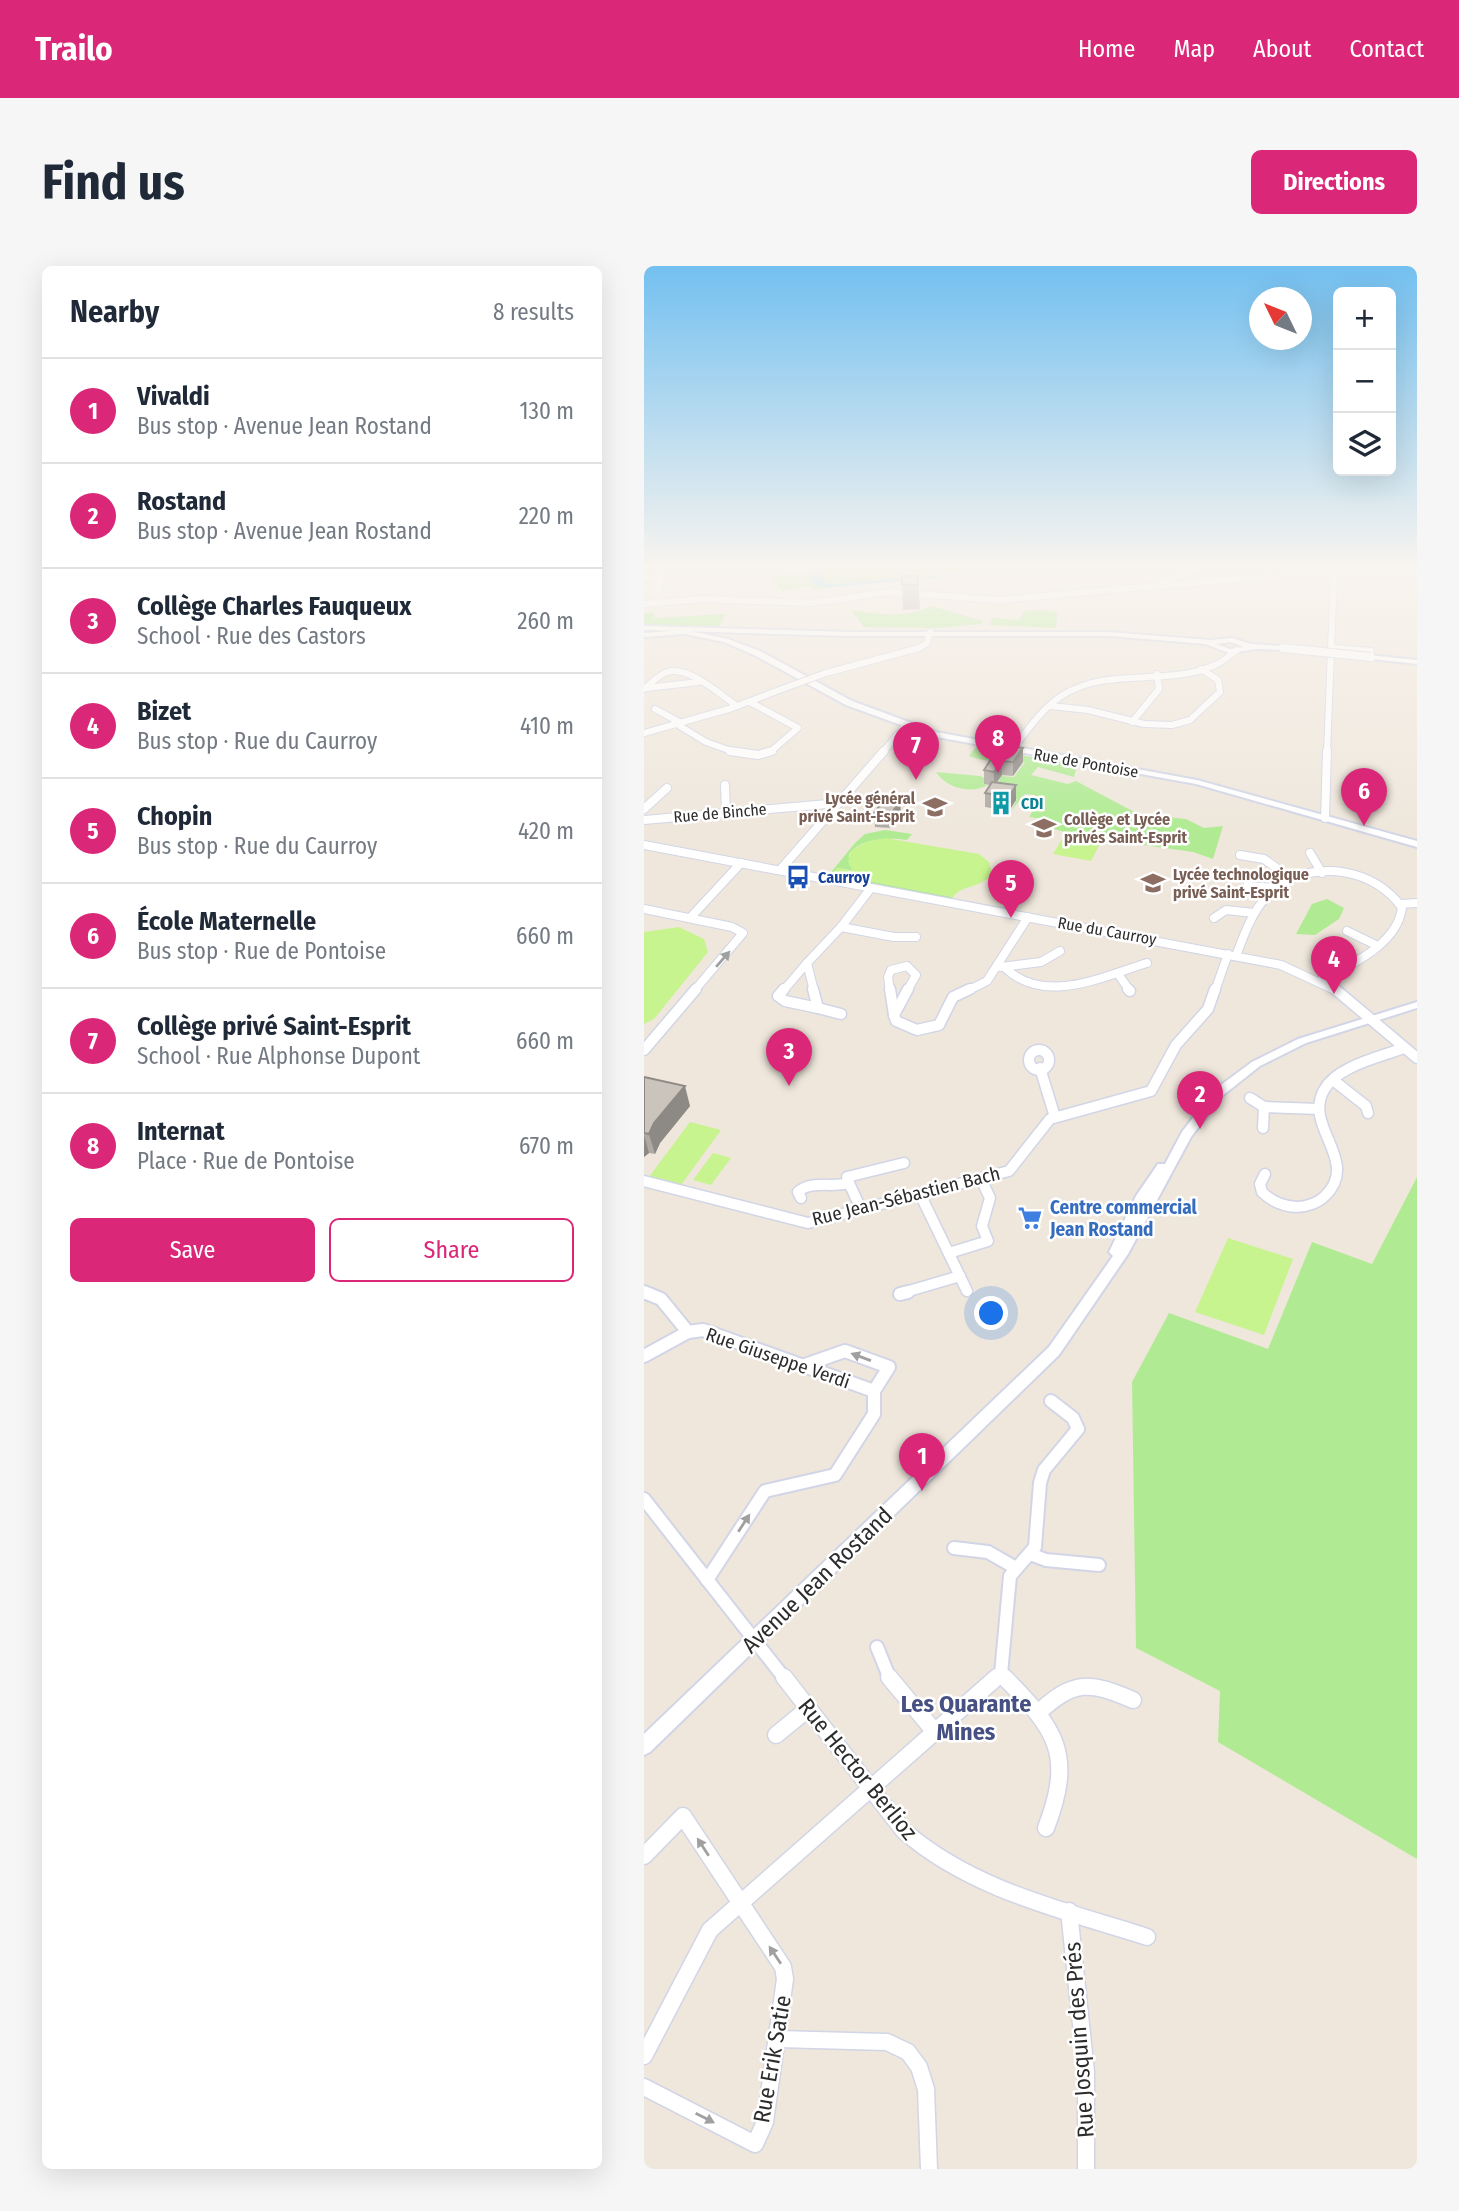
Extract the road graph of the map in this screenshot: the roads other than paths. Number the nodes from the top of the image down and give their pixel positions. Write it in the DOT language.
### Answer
graph roads {
  1 [pos="758,654"];
  2 [pos="898,654"];
  3 [pos="1224,654"];
  4 [pos="1232,654"];
  5 [pos="1333,654"];
  6 [pos="1368,654"];
  7 [pos="1371,654"];
  8 [pos="1226,658"];
  9 [pos="1417,662"];
  10 [pos="1201,670"];
  11 [pos="1157,674"];
  12 [pos="702,682"];
  13 [pos="645,688"];
  14 [pos="750,702"];
  15 [pos="737,706"];
  16 [pos="1051,706"];
  17 [pos="655,709"];
  18 [pos="1132,722"];
  19 [pos="677,723"];
  20 [pos="906,725"];
  21 [pos="644,733"];
  22 [pos="1012,750"];
  23 [pos="725,785"];
  24 [pos="667,788"];
  25 [pos="839,803"];
  26 [pos="644,809"];
  27 [pos="726,813"];
  28 [pos="1325,818"];
  29 [pos="644,820"];
  30 [pos="1417,844"];
  31 [pos="644,845"];
  32 [pos="1268,848"];
  33 [pos="1310,853"];
  34 [pos="1240,855"];
  35 [pos="1264,859"];
  36 [pos="741,863"];
  37 [pos="780,870"];
  38 [pos="1322,873"];
  39 [pos="1237,876"];
  40 [pos="1292,879"];
  41 [pos="871,888"];
  42 [pos="1276,888"];
  43 [pos="1417,903"];
  44 [pos="1400,904"];
  45 [pos="644,909"];
  46 [pos="1254,913"];
  47 [pos="1028,917"];
  48 [pos="690,918"];
  49 [pos="1214,918"];
  50 [pos="841,927"];
  51 [pos="1347,931"];
  52 [pos="916,937"];
  53 [pos="1378,946"];
  54 [pos="1060,951"];
  55 [pos="1232,955"];
  56 [pos="807,963"];
  57 [pos="1147,963"];
  58 [pos="1001,967"];
  59 [pos="1118,974"];
  60 [pos="1321,981"];
  61 [pos="1130,991"];
  62 [pos="1417,1005"];
  63 [pos="818,1008"];
  64 [pos="841,1014"];
  65 [pos="894,1015"];
  66 [pos="1370,1018"];
  67 [pos="1404,1048"];
  68 [pos="644,1050"];
  69 [pos="1417,1058"];
  70 [pos="1040,1068"];
  71 [pos="1333,1080"];
  72 [pos="1250,1098"];
  73 [pos="1264,1107"];
  74 [pos="1370,1107"];
  75 [pos="1318,1109"];
  76 [pos="1055,1117"];
  77 [pos="1263,1128"];
  78 [pos="904,1163"];
  79 [pos="1265,1174"];
  80 [pos="981,1179"];
  81 [pos="644,1181"];
  82 [pos="849,1183"];
  83 [pos="920,1194"];
  84 [pos="801,1198"];
  85 [pos="861,1209"];
  86 [pos="949,1254"];
  87 [pos="960,1276"];
  88 [pos="1099,1287"];
  89 [pos="967,1291"];
  90 [pos="644,1292"];
  91 [pos="900,1294"];
  92 [pos="688,1332"];
  93 [pos="644,1356"];
  94 [pos="805,1365"];
  95 [pos="874,1391"];
  96 [pos="1051,1401"];
  97 [pos="644,1499"];
  98 [pos="954,1548"];
  99 [pos="1030,1554"];
  100 [pos="1100,1565"];
  101 [pos="1016,1568"];
  102 [pos="708,1580"];
  103 [pos="754,1640"];
  104 [pos="877,1647"];
  105 [pos="1001,1674"];
  106 [pos="1133,1700"];
  107 [pos="809,1708"];
  108 [pos="1040,1712"];
  109 [pos="935,1732"];
  110 [pos="776,1735"];
  111 [pos="644,1746"];
  112 [pos="872,1788"];
  113 [pos="1046,1828"];
  114 [pos="644,1856"];
  115 [pos="740,1903"];
  116 [pos="1069,1910"];
  117 [pos="1147,1937"];
  118 [pos="778,2039"];
  119 [pos="644,2056"];
  120 [pos="644,2087"];
  121 [pos="929,2169"];
  122 [pos="1086,2169"];
  1 -- 20 [label="street, Rue de Pontoise"];
  2 -- 14 [label="street, bridge"];
  3 -- 8 [label="street"];
  4 -- 8 [label="street"];
  5 -- 28 [label="street"];
  6 -- 7 [label="main road, bridge"];
  7 -- 9 [label="main road"];
  8 -- 10 [label="street"];
  10 -- 11 [label="street"];
  10 -- 18 [label="street"];
  11 -- 16 [label="street"];
  11 -- 18 [label="street"];
  12 -- 13 [label="street"];
  12 -- 13 [label="street"];
  12 -- 15 [label="street"];
  14 -- 15 [label="street"];
  14 -- 19 [label="street"];
  15 -- 19 [label="street"];
  16 -- 18 [label="street"];
  16 -- 22 [label="street"];
  17 -- 19 [label="street"];
  19 -- 21 [label="street"];
  20 -- 22 [label="street, Rue de Pontoise"];
  20 -- 25 [label="street"];
  22 -- 28 [label="street, Rue de Pontoise"];
  23 -- 27 [label="street"];
  24 -- 26 [label="street"];
  25 -- 27 [label="street, Rue de Binche"];
  25 -- 37 [label="street"];
  27 -- 29 [label="street, Rue de Binche"];
  28 -- 30 [label="street, Rue de Pontoise"];
  31 -- 36 [label="street, Rue du Caurroy"];
  32 -- 35 [label="street"];
  33 -- 38 [label="street"];
  34 -- 35 [label="street"];
  35 -- 40 [label="street"];
  36 -- 37 [label="street, Rue du Caurroy"];
  36 -- 48 [label="street"];
  37 -- 41 [label="street, Rue du Caurroy"];
  38 -- 40 [label="street"];
  38 -- 44 [label="street"];
  39 -- 42 [label="street"];
  40 -- 42 [label="street"];
  41 -- 47 [label="street, Rue du Caurroy"];
  41 -- 50 [label="street"];
  42 -- 46 [label="street"];
  43 -- 44 [label="street"];
  44 -- 53 [label="street"];
  45 -- 48 [label="street"];
  46 -- 49 [label="street"];
  46 -- 55 [label="street"];
  47 -- 55 [label="street, Rue du Caurroy"];
  47 -- 58 [label="street"];
  68 -- 48 [label="street, one-way"];
  50 -- 52 [label="street"];
  50 -- 56 [label="street"];
  51 -- 53 [label="street"];
  53 -- 60 [label="street"];
  54 -- 58 [label="street"];
  55 -- 60 [label="street, Rue du Caurroy"];
  55 -- 76 [label="street"];
  56 -- 63 [label="street"];
  56 -- 63 [label="street"];
  57 -- 59 [label="street"];
  58 -- 59 [label="street"];
  58 -- 65 [label="street"];
  59 -- 61 [label="street"];
  60 -- 66 [label="street, Rue du Caurroy"];
  62 -- 66 [label="street, Avenue Jean Rostand"];
  63 -- 64 [label="street"];
  65 -- 65 [label="street"];
  66 -- 67 [label="street, Rue du Caurroy"];
  66 -- 88 [label="street, Avenue Jean Rostand"];
  67 -- 69 [label="street, Rue du Caurroy"];
  67 -- 71 [label="street"];
  70 -- 76 [label="street"];
  71 -- 74 [label="street"];
  71 -- 75 [label="street"];
  72 -- 73 [label="street"];
  73 -- 75 [label="street"];
  73 -- 77 [label="street"];
  75 -- 79 [label="street"];
  76 -- 80 [label="street, Rue Jean-Sébastien Bach"];
  78 -- 82 [label="street"];
  80 -- 83 [label="street, Rue Jean-Sébastien Bach"];
  80 -- 86 [label="street"];
  81 -- 85 [label="street, Rue Jean-Sébastien Bach"];
  82 -- 84 [label="street"];
  82 -- 85 [label="street"];
  83 -- 85 [label="street, Rue Jean-Sébastien Bach"];
  83 -- 86 [label="street"];
  86 -- 87 [label="street"];
  87 -- 89 [label="street"];
  87 -- 91 [label="street"];
  88 -- 103 [label="street, Avenue Jean Rostand"];
  90 -- 92 [label="street"];
  92 -- 93 [label="street, Rue Giuseppe Verdi"];
  92 -- 94 [label="street, Rue Giuseppe Verdi"];
  94 -- 95 [label="street, Rue Giuseppe Verdi"];
  95 -- 94 [label="street, one-way"];
  102 -- 95 [label="street, one-way"];
  96 -- 99 [label="street"];
  97 -- 102 [label="street, Rue Hector Berlioz"];
  98 -- 101 [label="street"];
  99 -- 100 [label="street"];
  99 -- 101 [label="street"];
  101 -- 105 [label="street"];
  102 -- 103 [label="street, Rue Hector Berlioz"];
  103 -- 107 [label="street, Rue Hector Berlioz"];
  103 -- 111 [label="street, Avenue Jean Rostand"];
  104 -- 109 [label="street"];
  105 -- 108 [label="street"];
  105 -- 109 [label="street"];
  106 -- 108 [label="street"];
  107 -- 110 [label="street"];
  107 -- 112 [label="street, Rue Hector Berlioz"];
  108 -- 113 [label="street"];
  109 -- 112 [label="street"];
  112 -- 115 [label="street"];
  112 -- 116 [label="street, Rue Hector Berlioz"];
  115 -- 114 [label="street, Rue Erik Satie, one-way"];
  118 -- 115 [label="street, Rue Erik Satie, one-way"];
  115 -- 119 [label="street"];
  116 -- 117 [label="street, Rue Hector Berlioz"];
  116 -- 122 [label="street, Rue Josquin des Prés"];
  120 -- 118 [label="street, Rue Erik Satie, one-way"];
  118 -- 121 [label="street"];
}
